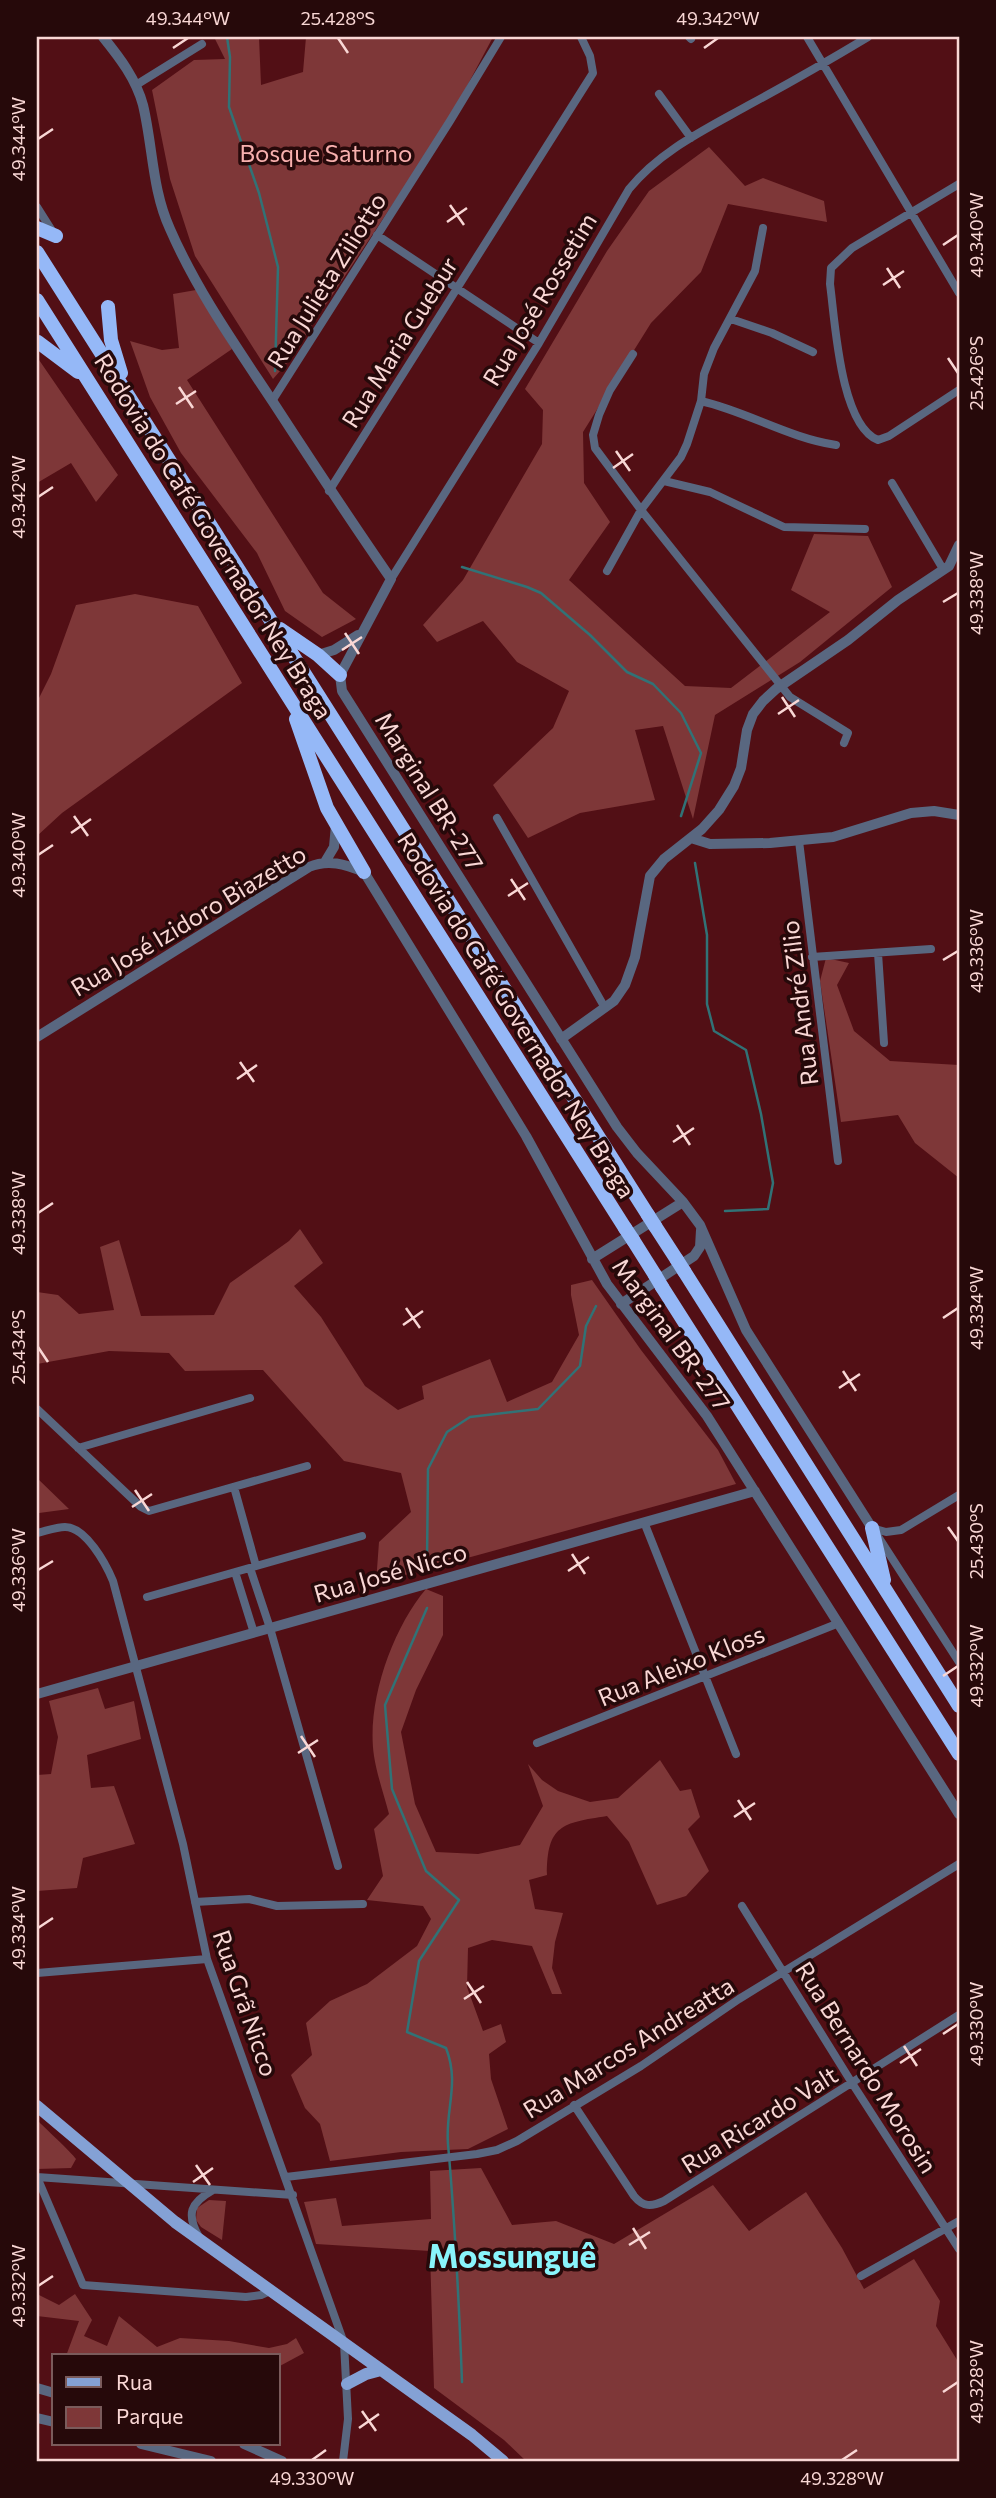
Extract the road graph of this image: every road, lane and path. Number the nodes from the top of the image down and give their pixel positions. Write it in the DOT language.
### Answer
graph roads {
  1 [pos="103,37"];
  2 [pos="501,37"];
  3 [pos="581,37"];
  4 [pos="807,37"];
  5 [pos="868,37"];
  6 [pos="202,44"];
  7 [pos="824,63"];
  8 [pos="136,85"];
  9 [pos="659,93"];
  10 [pos="691,138"];
  11 [pos="959,184"];
  12 [pos="37,207"];
  13 [pos="909,212"];
  14 [pos="37,228"];
  15 [pos="763,228"];
  16 [pos="56,236"];
  17 [pos="377,236"];
  18 [pos="37,252"];
  19 [pos="456,288"];
  20 [pos="959,293"];
  21 [pos="37,300"];
  22 [pos="107,307"];
  23 [pos="731,319"];
  24 [pos="37,342"];
  25 [pos="539,343"];
  26 [pos="813,352"];
  27 [pos="633,354"];
  28 [pos="87,380"];
  29 [pos="959,390"];
  30 [pos="272,401"];
  31 [pos="701,401"];
  32 [pos="139,413"];
  33 [pos="836,445"];
  34 [pos="664,481"];
  35 [pos="892,483"];
  36 [pos="329,491"];
  37 [pos="641,510"];
  38 [pos="865,529"];
  39 [pos="959,545"];
  40 [pos="943,569"];
  41 [pos="607,571"];
  42 [pos="391,579"];
  43 [pos="273,624"];
  44 [pos="360,634"];
  45 [pos="318,655"];
  46 [pos="340,674"];
  47 [pos="781,686"];
  48 [pos="287,695"];
  49 [pos="844,743"];
  50 [pos="959,815"];
  51 [pos="497,818"];
  52 [pos="336,825"];
  53 [pos="691,838"];
  54 [pos="799,841"];
  55 [pos="325,862"];
  56 [pos="364,872"];
  57 [pos="931,949"];
  58 [pos="878,953"];
  59 [pos="812,957"];
  60 [pos="605,1008"];
  61 [pos="37,1037"];
  62 [pos="561,1039"];
  63 [pos="884,1043"];
  64 [pos="838,1161"];
  65 [pos="683,1202"];
  66 [pos="700,1225"];
  67 [pos="592,1259"];
  68 [pos="621,1304"];
  69 [pos="250,1398"];
  70 [pos="37,1409"];
  71 [pos="78,1448"];
  72 [pos="307,1466"];
  73 [pos="234,1487"];
  74 [pos="755,1491"];
  75 [pos="959,1495"];
  76 [pos="644,1522"];
  77 [pos="872,1528"];
  78 [pos="37,1533"];
  79 [pos="362,1536"];
  80 [pos="253,1567"];
  81 [pos="235,1572"];
  82 [pos="887,1592"];
  83 [pos="147,1597"];
  84 [pos="839,1623"];
  85 [pos="270,1628"];
  86 [pos="254,1633"];
  87 [pos="959,1662"];
  88 [pos="135,1666"];
  89 [pos="705,1676"];
  90 [pos="37,1694"];
  91 [pos="959,1706"];
  92 [pos="537,1743"];
  93 [pos="736,1754"];
  94 [pos="959,1754"];
  95 [pos="959,1814"];
  96 [pos="959,1864"];
  97 [pos="338,1866"];
  98 [pos="195,1902"];
  99 [pos="363,1904"];
  100 [pos="742,1906"];
  101 [pos="207,1959"];
  102 [pos="784,1972"];
  103 [pos="37,1973"];
  104 [pos="959,2015"];
  105 [pos="852,2083"];
  106 [pos="574,2105"];
  107 [pos="37,2106"];
  108 [pos="37,2177"];
  109 [pos="286,2177"];
  110 [pos="128,2183"];
  111 [pos="213,2190"];
  112 [pos="293,2195"];
  113 [pos="959,2221"];
  114 [pos="947,2229"];
  115 [pos="202,2242"];
  116 [pos="959,2249"];
  117 [pos="862,2276"];
  118 [pos="270,2291"];
  119 [pos="344,2343"];
  120 [pos="382,2370"];
  121 [pos="347,2384"];
  122 [pos="149,2446"];
  123 [pos="248,2446"];
  124 [pos="211,2461"];
  125 [pos="282,2461"];
  126 [pos="343,2461"];
  127 [pos="503,2461"];
  1 -- 8 [label="street"];
  2 -- 17 [label="street, Rua Julieta Ziliotto"];
  3 -- 19 [label="street, Rua Maria Guebur"];
  4 -- 7 [label="street"];
  5 -- 7 [label="street, Rua José Rossetim"];
  6 -- 8 [label="street"];
  7 -- 10 [label="street, Rua José Rossetim"];
  7 -- 13 [label="street"];
  8 -- 30 [label="street"];
  9 -- 10 [label="street"];
  10 -- 25 [label="street, Rua José Rossetim"];
  11 -- 13 [label="street"];
  12 -- 16 [label="street"];
  13 -- 20 [label="street"];
  13 -- 29 [label="street"];
  14 -- 16 [label="highway"];
  15 -- 23 [label="street"];
  17 -- 19 [label="street"];
  17 -- 30 [label="street, Rua Julieta Ziliotto"];
  18 -- 32 [label="highway, Rodovia do Café Governador Ney Braga"];
  19 -- 25 [label="street"];
  19 -- 36 [label="street, Rua Maria Guebur"];
  21 -- 28 [label="highway, Rodovia do Café Governador Ney Braga"];
  22 -- 32 [label="highway"];
  23 -- 26 [label="street"];
  23 -- 31 [label="street"];
  24 -- 28 [label="highway"];
  25 -- 42 [label="street, Rua José Rossetim"];
  27 -- 37 [label="street"];
  28 -- 48 [label="highway, Rodovia do Café Governador Ney Braga"];
  30 -- 36 [label="street"];
  31 -- 33 [label="street"];
  31 -- 34 [label="street"];
  32 -- 43 [label="highway, Rodovia do Café Governador Ney Braga"];
  34 -- 37 [label="street"];
  34 -- 38 [label="street"];
  35 -- 40 [label="street"];
  36 -- 42 [label="street"];
  37 -- 41 [label="street"];
  37 -- 47 [label="street"];
  39 -- 40 [label="street"];
  40 -- 47 [label="street"];
  42 -- 44 [label="street, Rua José Rossetim"];
  43 -- 45 [label="highway"];
  43 -- 82 [label="highway, Rodovia do Café Governador Ney Braga"];
  44 -- 45 [label="street"];
  44 -- 46 [label="street, Rua José Rossetim"];
  45 -- 46 [label="highway"];
  46 -- 62 [label="street, Marginal BR-277"];
  47 -- 49 [label="street"];
  47 -- 53 [label="street"];
  48 -- 52 [label="highway"];
  48 -- 94 [label="highway, Rodovia do Café Governador Ney Braga"];
  50 -- 54 [label="street"];
  51 -- 60 [label="street"];
  52 -- 55 [label="street, Rua José Izidoro Biazetto"];
  52 -- 56 [label="highway"];
  53 -- 54 [label="street"];
  53 -- 60 [label="street"];
  54 -- 59 [label="street, Rua André Zilio"];
  55 -- 56 [label="street, Rua José Izidoro Biazetto"];
  55 -- 61 [label="street, Rua José Izidoro Biazetto"];
  56 -- 67 [label="street, Marginal BR-277"];
  57 -- 58 [label="street"];
  58 -- 59 [label="street"];
  58 -- 63 [label="street"];
  59 -- 64 [label="street, Rua André Zilio"];
  60 -- 62 [label="street"];
  62 -- 65 [label="street, Marginal BR-277"];
  65 -- 66 [label="street, Marginal BR-277"];
  65 -- 67 [label="street"];
  66 -- 68 [label="street"];
  66 -- 77 [label="street, Marginal BR-277"];
  67 -- 68 [label="street, Marginal BR-277"];
  68 -- 74 [label="street, Marginal BR-277"];
  69 -- 71 [label="street"];
  70 -- 71 [label="street"];
  71 -- 73 [label="street"];
  72 -- 73 [label="street"];
  73 -- 80 [label="street"];
  74 -- 76 [label="street, Rua José Nicco"];
  74 -- 84 [label="street, Marginal BR-277"];
  75 -- 77 [label="street"];
  76 -- 85 [label="street, Rua José Nicco"];
  76 -- 89 [label="street"];
  77 -- 82 [label="highway"];
  77 -- 87 [label="street"];
  78 -- 88 [label="street, Rua Grã Nicco"];
  79 -- 80 [label="street"];
  80 -- 81 [label="street"];
  80 -- 85 [label="street"];
  81 -- 83 [label="street"];
  81 -- 86 [label="street"];
  82 -- 91 [label="highway, Rodovia do Café Governador Ney Braga"];
  84 -- 89 [label="street, Rua Aleixo Kloss"];
  84 -- 95 [label="street, Marginal BR-277"];
  85 -- 86 [label="street, Rua José Nicco"];
  85 -- 97 [label="street"];
  86 -- 88 [label="street, Rua José Nicco"];
  88 -- 90 [label="street, Rua José Nicco"];
  88 -- 98 [label="street, Rua Grã Nicco"];
  89 -- 92 [label="street, Rua Aleixo Kloss"];
  89 -- 93 [label="street"];
  96 -- 102 [label="street, Rua Marcos Andreatta"];
  98 -- 99 [label="street"];
  98 -- 101 [label="street, Rua Grã Nicco"];
  100 -- 102 [label="street, Rua Bernardo Morosin"];
  101 -- 103 [label="street"];
  101 -- 109 [label="street, Rua Grã Nicco"];
  102 -- 105 [label="street, Rua Bernardo Morosin"];
  102 -- 106 [label="street, Rua Marcos Andreatta"];
  104 -- 105 [label="street, Rua Ricardo Valt"];
  105 -- 106 [label="street, Rua Ricardo Valt"];
  105 -- 114 [label="street, Rua Bernardo Morosin"];
  106 -- 109 [label="street, Rua Marcos Andreatta"];
  107 -- 110 [label="main road"];
  108 -- 110 [label="street"];
  108 -- 118 [label="street"];
  109 -- 112 [label="street, Rua Grã Nicco"];
  110 -- 111 [label="street"];
  110 -- 115 [label="main road"];
  111 -- 112 [label="street"];
  111 -- 115 [label="street"];
  112 -- 119 [label="street, Rua Grã Nicco"];
  113 -- 114 [label="street"];
  114 -- 116 [label="street, Rua Bernardo Morosin"];
  114 -- 117 [label="street"];
  115 -- 118 [label="main road"];
  118 -- 119 [label="main road"];
  119 -- 120 [label="main road"];
  119 -- 121 [label="street, Rua Grã Nicco"];
  120 -- 121 [label="main road"];
  120 -- 127 [label="main road"];
  121 -- 126 [label="street, Rua Grã Nicco"];
  122 -- 124 [label="street"];
  123 -- 125 [label="street"];
}
